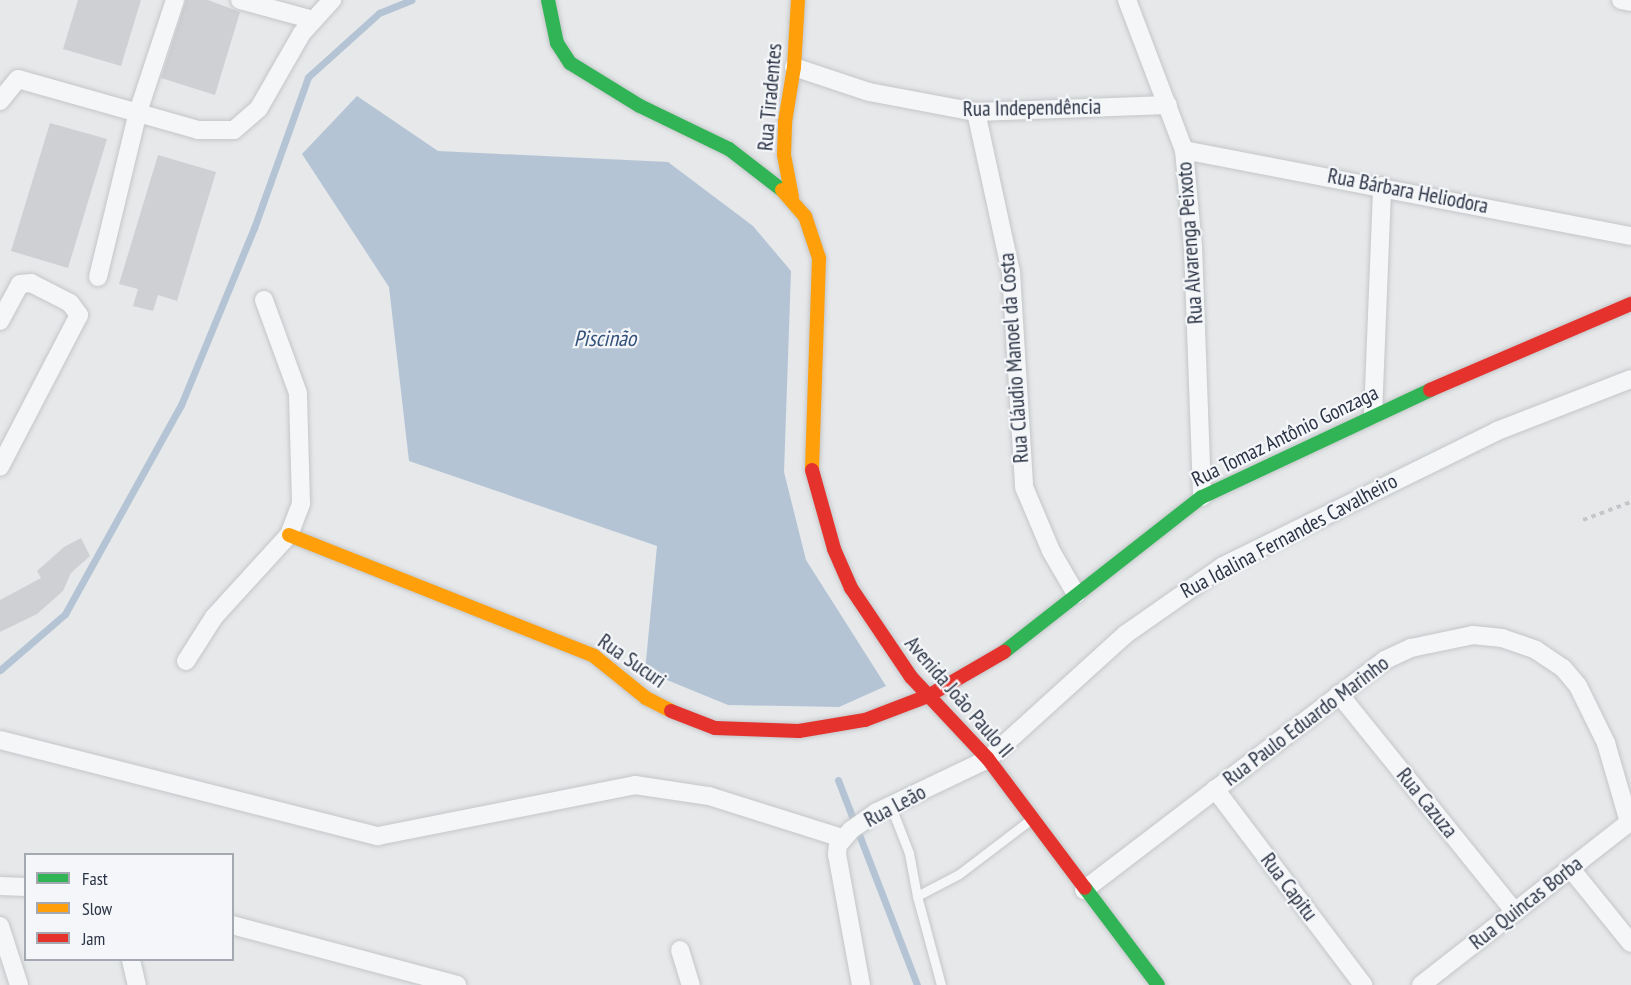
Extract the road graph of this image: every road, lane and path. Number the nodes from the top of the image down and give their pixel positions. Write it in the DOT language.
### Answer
graph roads {
  1 [pos="175,0"];
  2 [pos="240,0"];
  3 [pos="332,0"];
  4 [pos="548,0"];
  5 [pos="798,0"];
  6 [pos="1126,0"];
  7 [pos="1621,0"];
  8 [pos="1626,0"];
  9 [pos="1631,2"];
  10 [pos="313,20"];
  11 [pos="794,67"];
  12 [pos="0,101"];
  13 [pos="1168,105"];
  14 [pos="138,112"];
  15 [pos="976,112"];
  16 [pos="785,134"];
  17 [pos="768,142"];
  18 [pos="753,148"];
  19 [pos="729,149"];
  20 [pos="1184,150"];
  21 [pos="1382,186"];
  22 [pos="792,197"];
  23 [pos="1631,236"];
  24 [pos="98,277"];
  25 [pos="264,300"];
  26 [pos="1631,304"];
  27 [pos="0,321"];
  28 [pos="1631,379"];
  29 [pos="1373,415"];
  30 [pos="0,467"];
  31 [pos="1202,497"];
  32 [pos="1631,502"];
  33 [pos="1583,520"];
  34 [pos="289,535"];
  35 [pos="1076,594"];
  36 [pos="186,661"];
  37 [pos="1339,694"];
  38 [pos="928,696"];
  39 [pos="0,740"];
  40 [pos="988,759"];
  41 [pos="1215,789"];
  42 [pos="891,807"];
  43 [pos="1032,819"];
  44 [pos="1630,822"];
  45 [pos="842,838"];
  46 [pos="1571,869"];
  47 [pos="0,886"];
  48 [pos="24,887"];
  49 [pos="1084,890"];
  50 [pos="917,896"];
  51 [pos="1515,912"];
  52 [pos="234,926"];
  53 [pos="0,927"];
  54 [pos="1631,943"];
  55 [pos="680,950"];
  56 [pos="131,961"];
  57 [pos="19,985"];
  58 [pos="137,985"];
  59 [pos="457,985"];
  60 [pos="691,985"];
  61 [pos="861,985"];
  62 [pos="941,985"];
  63 [pos="1158,985"];
  64 [pos="1363,985"];
  65 [pos="1421,985"];
  1 -- 14 [label="street"];
  2 -- 10 [label="street"];
  3 -- 10 [label="street"];
  4 -- 19 [label="main road, Avenida João Paulo II"];
  5 -- 11 [label="main road, Rua Tiradentes"];
  6 -- 13 [label="street, Rua Alvarenga Peixoto"];
  7 -- 8 [label="street"];
  8 -- 9 [label="street"];
  10 -- 14 [label="street"];
  11 -- 15 [label="street, Rua Independência"];
  11 -- 16 [label="main road, Rua Tiradentes"];
  12 -- 14 [label="street"];
  13 -- 15 [label="street, Rua Independência"];
  13 -- 20 [label="street, Rua Alvarenga Peixoto"];
  14 -- 24 [label="street"];
  15 -- 35 [label="street, Rua Cláudio Manoel da Costa"];
  16 -- 17 [label="main road"];
  16 -- 22 [label="main road, Rua Tiradentes"];
  18 -- 19 [label="main road, Avenida João Paulo II"];
  19 -- 22 [label="main road, Avenida João Paulo II"];
  20 -- 21 [label="street, Rua Bárbara Heliodora"];
  20 -- 31 [label="street, Rua Alvarenga Peixoto"];
  21 -- 23 [label="street, Rua Bárbara Heliodora"];
  21 -- 29 [label="street"];
  22 -- 38 [label="main road, Avenida João Paulo II"];
  25 -- 34 [label="street"];
  26 -- 29 [label="main road, Rua Tomaz Antônio Gonzaga"];
  27 -- 30 [label="street"];
  28 -- 40 [label="street, Rua Idalina Fernandes Cavalheiro"];
  29 -- 31 [label="main road, Rua Tomaz Antônio Gonzaga"];
  31 -- 35 [label="main road, Rua Tomaz Antônio Gonzaga"];
  32 -- 33 [label="path"];
  34 -- 36 [label="street"];
  34 -- 38 [label="main road, Rua Sucuri"];
  35 -- 38 [label="main road, Rua Tomaz Antônio Gonzaga"];
  37 -- 41 [label="street, Rua Paulo Eduardo Marinho"];
  37 -- 44 [label="street, Rua Paulo Eduardo Marinho"];
  37 -- 51 [label="street, Rua Cazuza"];
  38 -- 40 [label="main road, Avenida João Paulo II"];
  39 -- 45 [label="street"];
  40 -- 42 [label="street, Rua Leão"];
  40 -- 43 [label="main road, Avenida João Paulo II"];
  41 -- 49 [label="street, Rua Paulo Eduardo Marinho"];
  41 -- 64 [label="street, Rua Capitu"];
  42 -- 45 [label="street, Rua Leão"];
  42 -- 50 [label="lane"];
  43 -- 49 [label="main road, Avenida João Paulo II"];
  43 -- 50 [label="lane"];
  44 -- 46 [label="street, Rua Quincas Borba"];
  45 -- 61 [label="street, Rua Leão"];
  46 -- 51 [label="street, Rua Quincas Borba"];
  46 -- 54 [label="street"];
  47 -- 48 [label="street"];
  49 -- 63 [label="main road, Avenida João Paulo II"];
  50 -- 62 [label="lane"];
  51 -- 65 [label="street, Rua Quincas Borba"];
  52 -- 59 [label="street"];
  53 -- 57 [label="street"];
  55 -- 60 [label="street"];
  56 -- 58 [label="street"];
}
